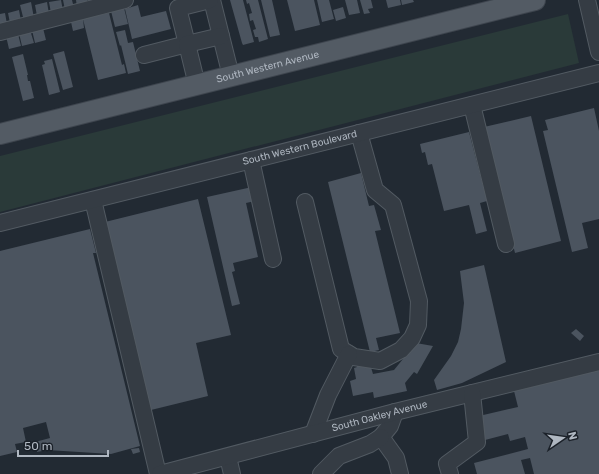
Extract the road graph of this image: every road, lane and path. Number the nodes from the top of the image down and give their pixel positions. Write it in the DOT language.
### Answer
graph roads {
  1 [pos="125,0"];
  2 [pos="211,0"];
  3 [pos="587,0"];
  4 [pos="524,1"];
  5 [pos="0,32"];
  6 [pos="221,36"];
  7 [pos="187,44"];
  8 [pos="599,52"];
  9 [pos="144,55"];
  10 [pos="599,74"];
  11 [pos="231,76"];
  12 [pos="197,85"];
  13 [pos="472,105"];
  14 [pos="359,133"];
  15 [pos="0,134"];
  16 [pos="251,160"];
  17 [pos="93,200"];
  18 [pos="305,202"];
  19 [pos="0,223"];
  20 [pos="506,244"];
  21 [pos="273,258"];
  22 [pos="348,354"];
  23 [pos="599,362"];
  24 [pos="472,393"];
  25 [pos="394,412"];
  26 [pos="314,434"];
  27 [pos="381,437"];
  28 [pos="228,457"];
  29 [pos="159,474"];
  30 [pos="232,474"];
  31 [pos="321,474"];
  32 [pos="400,474"];
  33 [pos="450,474"];
  1 -- 5 [label="street"];
  2 -- 6 [label="street"];
  2 -- 7 [label="street"];
  3 -- 8 [label="street"];
  4 -- 11 [label="main road, South Western Avenue"];
  6 -- 7 [label="street"];
  6 -- 11 [label="street"];
  7 -- 9 [label="street"];
  7 -- 12 [label="street"];
  10 -- 13 [label="street, South Western Boulevard"];
  11 -- 12 [label="main road, South Western Avenue"];
  12 -- 15 [label="main road, South Western Avenue"];
  13 -- 14 [label="street, South Western Boulevard"];
  13 -- 20 [label="street"];
  14 -- 16 [label="street, South Western Boulevard"];
  14 -- 22 [label="street"];
  16 -- 17 [label="street, South Western Boulevard"];
  16 -- 21 [label="street"];
  17 -- 19 [label="street, South Western Boulevard"];
  17 -- 29 [label="street"];
  18 -- 22 [label="street"];
  22 -- 26 [label="street"];
  23 -- 24 [label="street, South Oakley Avenue"];
  24 -- 25 [label="street, South Oakley Avenue"];
  24 -- 33 [label="street"];
  25 -- 26 [label="street, South Oakley Avenue"];
  25 -- 27 [label="street"];
  26 -- 28 [label="street, South Oakley Avenue"];
  27 -- 31 [label="street"];
  27 -- 32 [label="street"];
  28 -- 29 [label="street, South Oakley Avenue"];
  28 -- 30 [label="street"];
}
